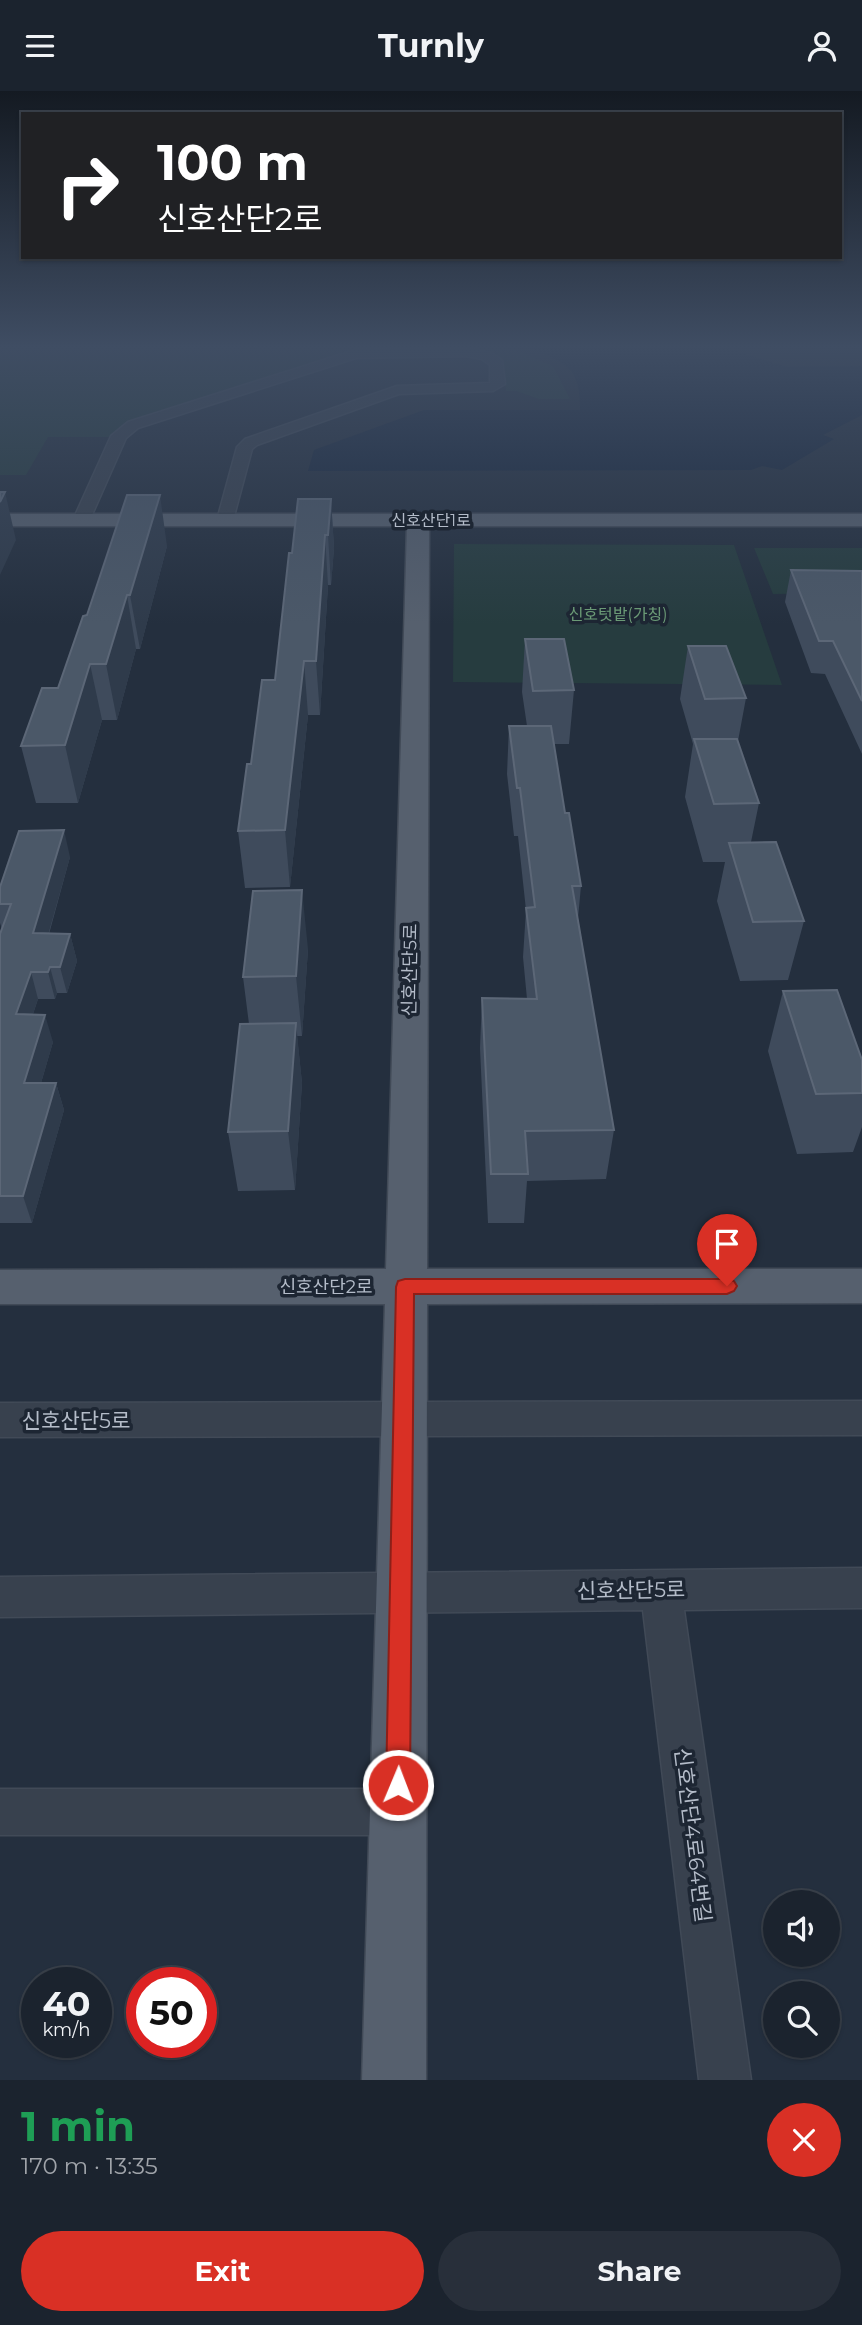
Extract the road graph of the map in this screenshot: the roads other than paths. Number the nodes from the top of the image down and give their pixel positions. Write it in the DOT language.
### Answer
graph roads {
  1 [pos="118,439"];
  2 [pos="260,439"];
  3 [pos="0,520"];
  4 [pos="82,520"];
  5 [pos="226,520"];
  6 [pos="418,520"];
  7 [pos="862,520"];
  8 [pos="862,1286"];
  9 [pos="0,1287"];
  10 [pos="405,1287"];
  11 [pos="862,1418"];
  12 [pos="403,1419"];
  13 [pos="0,1420"];
  14 [pos="862,1588"];
  15 [pos="661,1590"];
  16 [pos="401,1592"];
  17 [pos="0,1597"];
  18 [pos="0,1812"];
  19 [pos="398,1812"];
  20 [pos="394,2080"];
  21 [pos="725,2080"];
  1 -- 4 [label="street"];
  2 -- 5 [label="street"];
  3 -- 4 [label="main road, 신호산단1로"];
  4 -- 5 [label="main road, 신호산단1로"];
  5 -- 6 [label="main road, 신호산단1로"];
  6 -- 7 [label="main road, 신호산단1로"];
  6 -- 10 [label="main road, 신호산단5로"];
  8 -- 10 [label="main road, 신호산단2로"];
  9 -- 10 [label="main road, 신호산단2로"];
  10 -- 12 [label="main road, 신호산단5로"];
  11 -- 12 [label="street, 신호산단5로"];
  12 -- 13 [label="street, 신호산단5로"];
  12 -- 16 [label="main road, 신호산단5로"];
  14 -- 15 [label="street, 신호산단5로"];
  15 -- 16 [label="street, 신호산단5로"];
  15 -- 21 [label="street, 신호산단4로64번길"];
  16 -- 17 [label="street, 신호산단5로"];
  16 -- 19 [label="main road, 신호산단5로"];
  18 -- 19 [label="street"];
  19 -- 20 [label="main road, 신호산단5로"];
}
